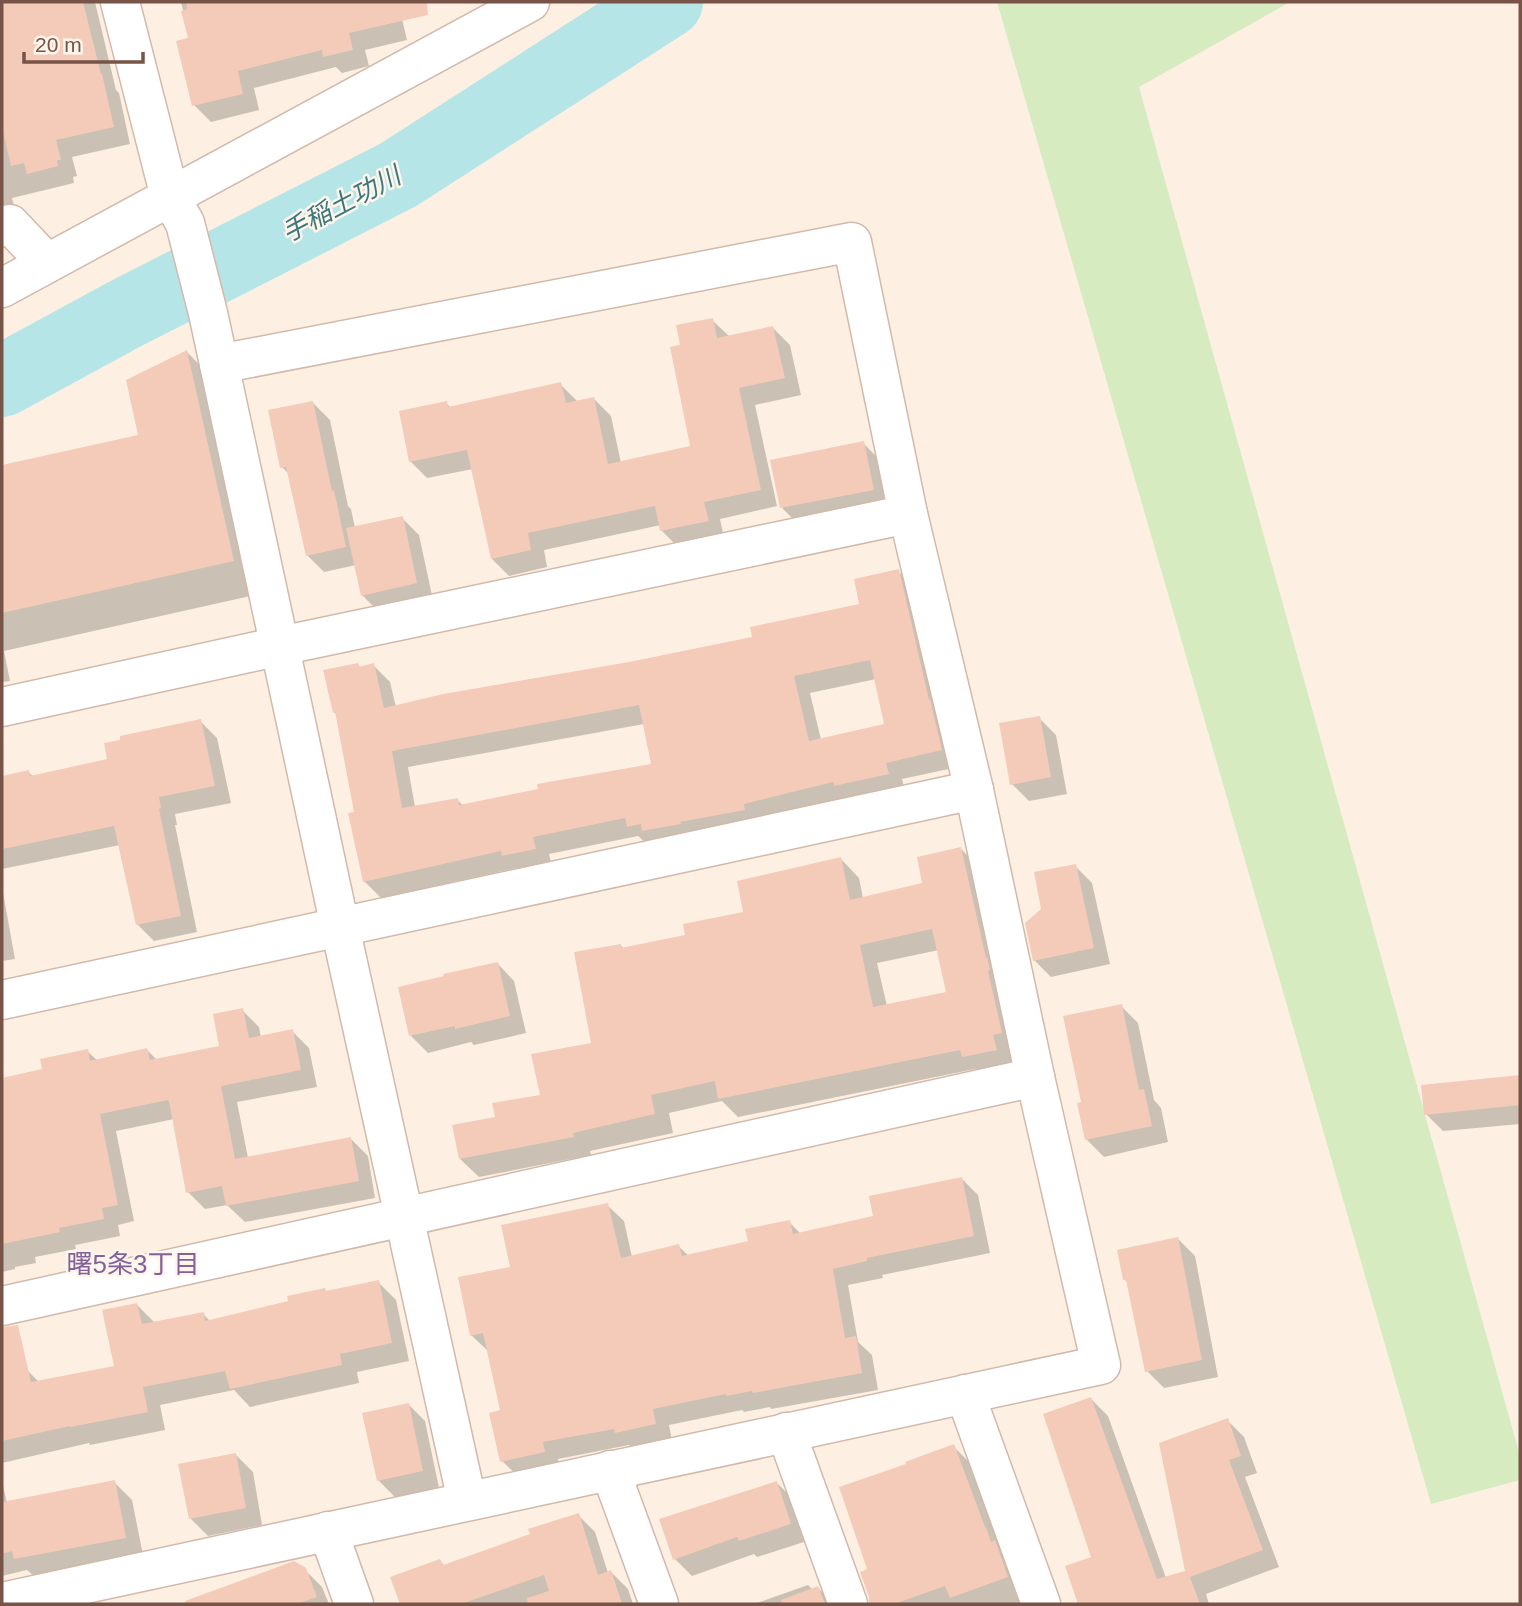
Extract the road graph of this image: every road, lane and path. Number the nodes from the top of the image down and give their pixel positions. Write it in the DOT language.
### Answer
graph roads {
  1 [pos="120,2"];
  2 [pos="530,2"];
  3 [pos="177,210"];
  4 [pos="2,227"];
  5 [pos="47,263"];
  6 [pos="2,288"];
  7 [pos="219,364"];
  8 [pos="908,513"];
  9 [pos="280,646"];
  10 [pos="2,707"];
  11 [pos="974,790"];
  12 [pos="340,927"];
  13 [pos="2,1000"];
  14 [pos="1035,1077"];
  15 [pos="404,1217"];
  16 [pos="2,1306"];
  17 [pos="965,1394"];
  18 [pos="786,1432"];
  19 [pos="610,1470"];
  20 [pos="467,1501"];
  21 [pos="328,1531"];
  22 [pos="5,1602"];
  23 [pos="354,1604"];
  24 [pos="659,1604"];
  25 [pos="848,1604"];
  26 [pos="1041,1604"];
  1 -- 3 [label="street"];
  2 -- 3 [label="street"];
  3 -- 5 [label="street"];
  3 -- 7 [label="street"];
  4 -- 5 [label="street"];
  5 -- 6 [label="street"];
  7 -- 8 [label="street"];
  7 -- 9 [label="street"];
  8 -- 9 [label="street"];
  8 -- 11 [label="street"];
  9 -- 10 [label="street"];
  9 -- 12 [label="street"];
  11 -- 12 [label="street"];
  11 -- 14 [label="street"];
  12 -- 13 [label="street"];
  12 -- 15 [label="street"];
  14 -- 15 [label="street"];
  14 -- 17 [label="street"];
  15 -- 16 [label="street"];
  15 -- 20 [label="street"];
  17 -- 18 [label="street"];
  17 -- 26 [label="street"];
  18 -- 19 [label="street"];
  18 -- 25 [label="street"];
  19 -- 20 [label="street"];
  19 -- 24 [label="street"];
  20 -- 21 [label="street"];
  21 -- 22 [label="street"];
  21 -- 23 [label="street"];
}
